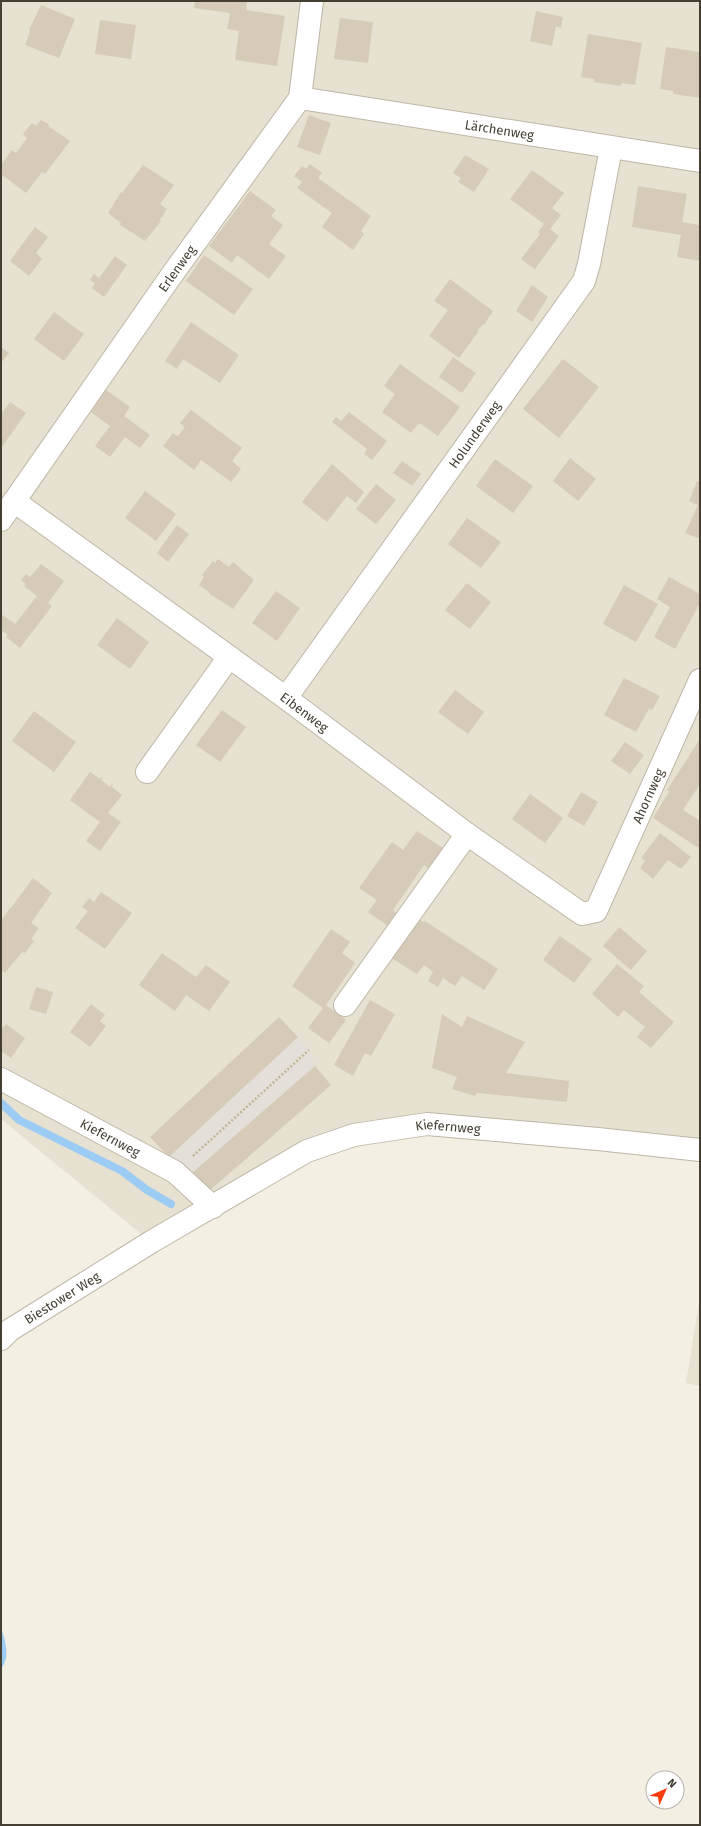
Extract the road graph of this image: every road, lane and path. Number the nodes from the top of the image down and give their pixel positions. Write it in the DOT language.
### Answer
graph roads {
  1 [pos="312,1"];
  2 [pos="300,98"];
  3 [pos="611,148"];
  4 [pos="700,162"];
  5 [pos="14,501"];
  6 [pos="1,520"];
  7 [pos="229,657"];
  8 [pos="700,680"];
  9 [pos="286,698"];
  10 [pos="147,772"];
  11 [pos="467,834"];
  12 [pos="596,911"];
  13 [pos="345,1005"];
  14 [pos="309,1050"];
  15 [pos="1,1079"];
  16 [pos="700,1150"];
  17 [pos="175,1172"];
  18 [pos="213,1207"];
  19 [pos="125,1259"];
  20 [pos="1,1339"];
  1 -- 2 [label="street, Erlenweg"];
  2 -- 3 [label="street, Lärchenweg"];
  2 -- 5 [label="street, Erlenweg"];
  3 -- 4 [label="street, Lärchenweg"];
  3 -- 9 [label="street, Holunderweg"];
  5 -- 6 [label="street, Erlenweg"];
  5 -- 7 [label="street, Eibenweg"];
  7 -- 9 [label="street, Eibenweg"];
  7 -- 10 [label="street"];
  8 -- 12 [label="street, Ahornweg"];
  9 -- 11 [label="street, Eibenweg"];
  11 -- 12 [label="street, Eibenweg"];
  11 -- 13 [label="street"];
  14 -- 17 [label="path"];
  15 -- 17 [label="street, Kiefernweg"];
  16 -- 18 [label="street, Kiefernweg"];
  17 -- 18 [label="street, Kiefernweg"];
  18 -- 19 [label="street, Kiefernweg"];
  19 -- 20 [label="street, Biestower Weg"];
}
